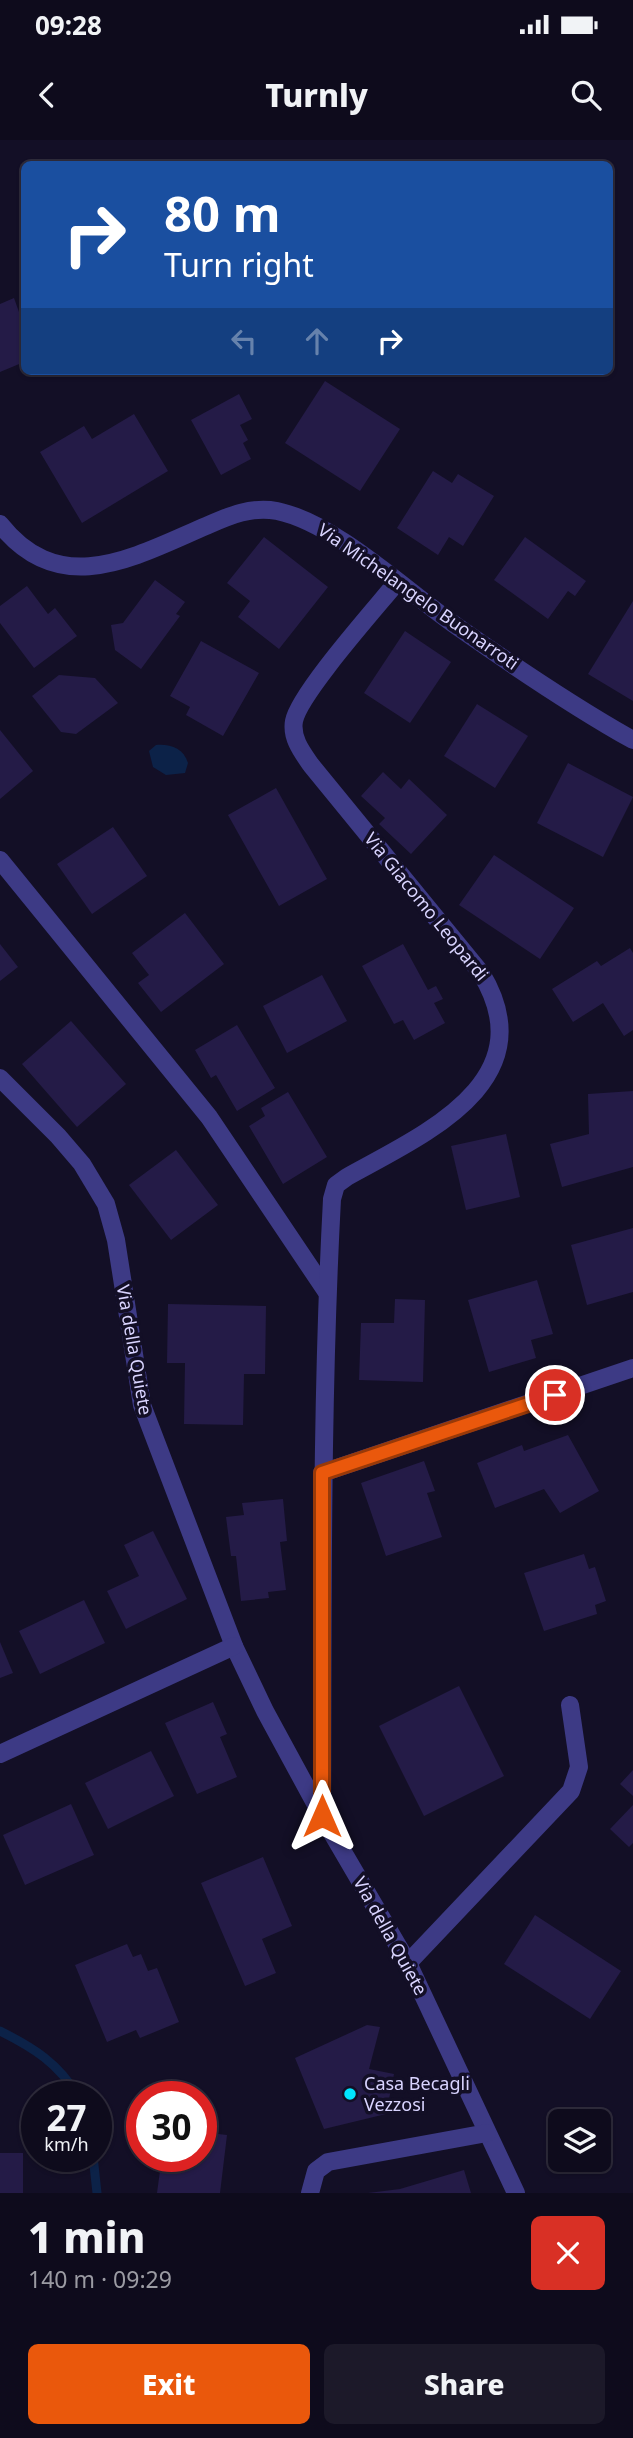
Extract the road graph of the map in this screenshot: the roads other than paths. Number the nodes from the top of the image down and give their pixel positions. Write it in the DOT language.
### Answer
graph roads {
  1 [pos="0,524"];
  2 [pos="397,582"];
  3 [pos="633,740"];
  4 [pos="0,860"];
  5 [pos="0,1078"];
  6 [pos="326,1291"];
  7 [pos="633,1368"];
  8 [pos="322,1473"];
  9 [pos="234,1646"];
  10 [pos="570,1705"];
  11 [pos="0,1754"];
  12 [pos="322,1816"];
  13 [pos="408,1963"];
  14 [pos="487,2133"];
  15 [pos="310,2193"];
  16 [pos="516,2193"];
  1 -- 2 [label="street, Via Michelangelo Buonarroti"];
  2 -- 3 [label="street, Via Michelangelo Buonarroti"];
  2 -- 6 [label="street, Via Giacomo Leopardi"];
  4 -- 6 [label="street"];
  5 -- 9 [label="street, Via della Quiete"];
  6 -- 8 [label="street"];
  7 -- 8 [label="street"];
  8 -- 12 [label="street"];
  9 -- 11 [label="street"];
  9 -- 12 [label="street, Via della Quiete"];
  10 -- 13 [label="street"];
  12 -- 13 [label="street, Via della Quiete"];
  13 -- 14 [label="street, Via della Quiete"];
  14 -- 15 [label="street"];
  14 -- 16 [label="street, Via della Quiete"];
}
